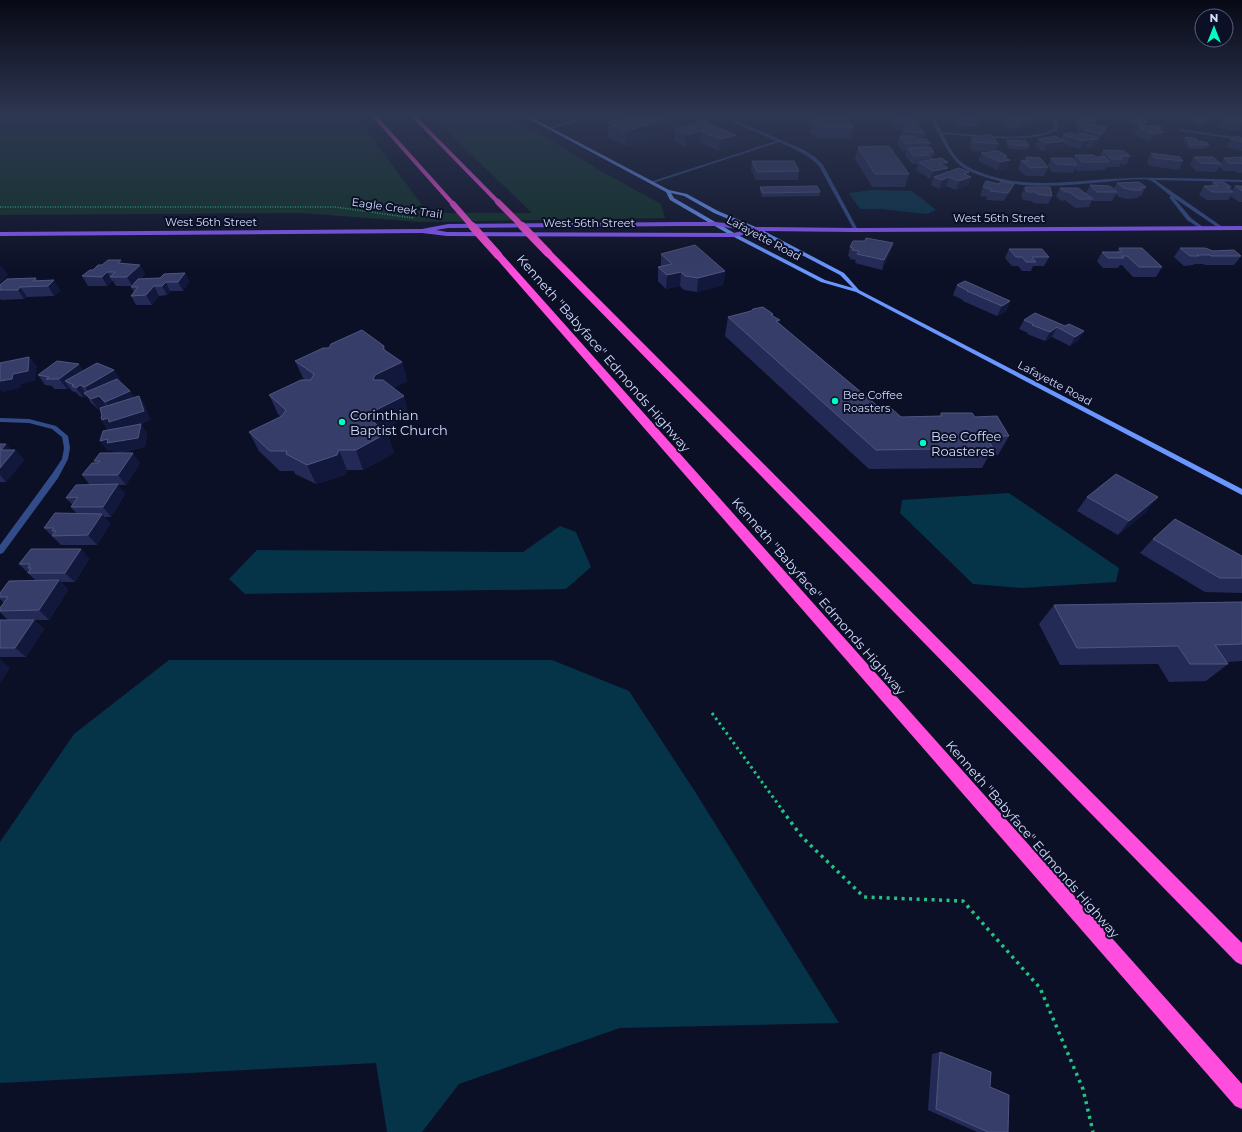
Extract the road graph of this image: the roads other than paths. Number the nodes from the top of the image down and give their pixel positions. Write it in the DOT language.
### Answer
graph roads {
  1 [pos="420,167"];
  2 [pos="463,167"];
  3 [pos="622,167"];
  4 [pos="701,167"];
  5 [pos="821,167"];
  6 [pos="966,167"];
  7 [pos="1152,179"];
  8 [pos="1242,181"];
  9 [pos="652,183"];
  10 [pos="1165,190"];
  11 [pos="668,191"];
  12 [pos="716,224"];
  13 [pos="1201,228"];
  14 [pos="1222,228"];
  15 [pos="1242,228"];
  16 [pos="756,229"];
  17 [pos="856,230"];
  18 [pos="422,231"];
  19 [pos="0,234"];
  20 [pos="734,235"];
  21 [pos="858,291"];
  22 [pos="2,420"];
  23 [pos="1242,492"];
  24 [pos="0,551"];
  25 [pos="1242,956"];
  26 [pos="1242,1099"];
  1 -- 26 [label="highway, Kenneth \"Babyface\" Edmonds Highway, bridge"];
  2 -- 25 [label="highway, Kenneth \"Babyface\" Edmonds Highway, bridge"];
  3 -- 9 [label="main road, Lafayette Road"];
  4 -- 9 [label="street"];
  5 -- 17 [label="street"];
  6 -- 7 [label="street"];
  7 -- 8 [label="street"];
  7 -- 10 [label="street"];
  9 -- 11 [label="main road, Lafayette Road"];
  10 -- 13 [label="street"];
  10 -- 14 [label="street"];
  11 -- 12 [label="main road, Lafayette Road"];
  11 -- 16 [label="main road, Lafayette Road"];
  12 -- 16 [label="main road, West 56th Street"];
  12 -- 18 [label="main road, West 56th Street"];
  12 -- 20 [label="main road, Lafayette Road"];
  13 -- 14 [label="main road, West 56th Street"];
  13 -- 17 [label="main road, West 56th Street"];
  14 -- 15 [label="main road, West 56th Street"];
  16 -- 17 [label="main road, West 56th Street"];
  16 -- 20 [label="main road, West 56th Street"];
  16 -- 21 [label="main road, Lafayette Road"];
  18 -- 19 [label="main road, West 56th Street"];
  18 -- 20 [label="main road, West 56th Street"];
  20 -- 21 [label="main road, Lafayette Road"];
  21 -- 23 [label="main road, Lafayette Road"];
  22 -- 24 [label="street"];
}
